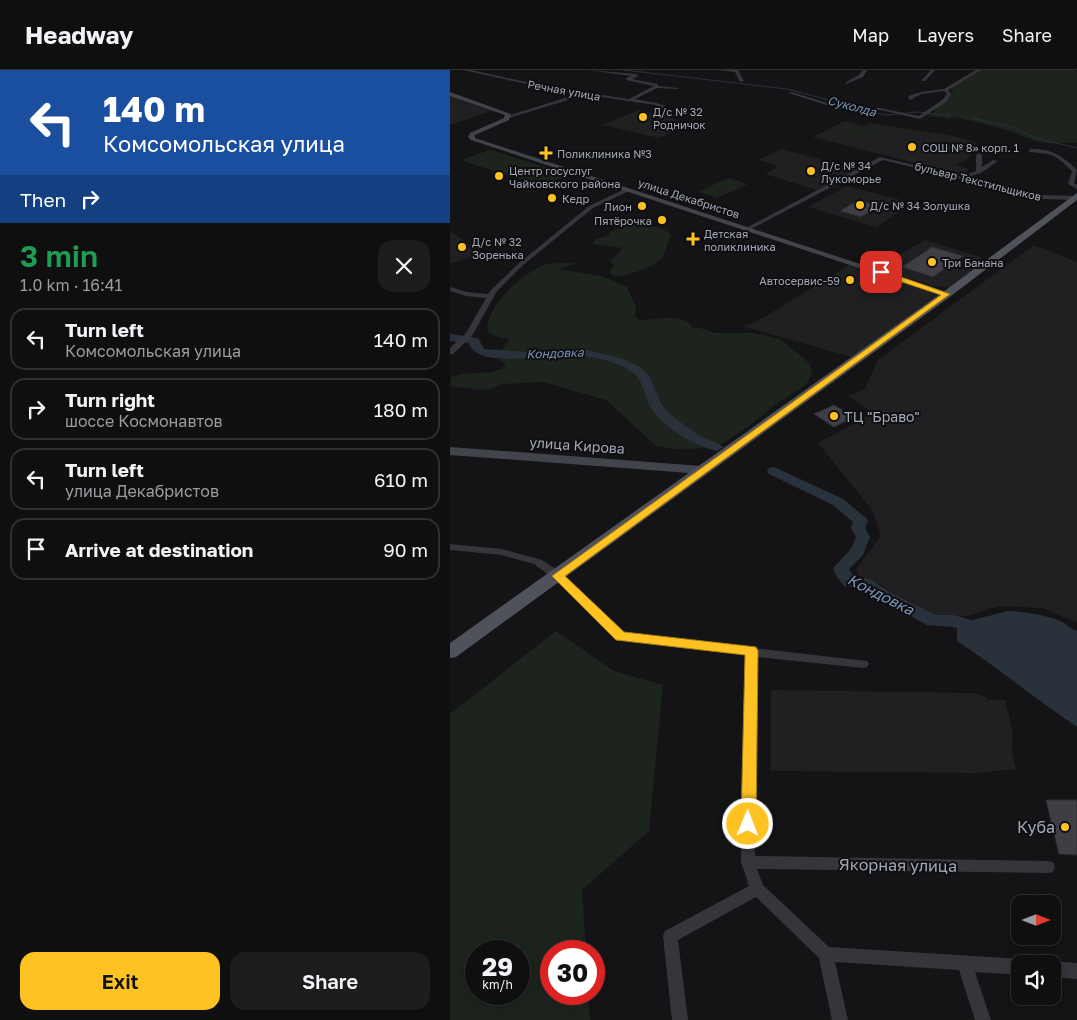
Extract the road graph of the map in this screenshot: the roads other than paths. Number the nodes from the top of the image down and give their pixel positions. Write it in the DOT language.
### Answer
graph roads {
  1 [pos="465,70"];
  2 [pos="590,70"];
  3 [pos="720,70"];
  4 [pos="738,70"];
  5 [pos="866,70"];
  6 [pos="933,70"];
  7 [pos="979,70"];
  8 [pos="922,80"];
  9 [pos="742,81"];
  10 [pos="848,84"];
  11 [pos="656,87"];
  12 [pos="677,88"];
  13 [pos="945,90"];
  14 [pos="790,93"];
  15 [pos="450,94"];
  16 [pos="584,94"];
  17 [pos="911,99"];
  18 [pos="630,100"];
  19 [pos="664,107"];
  20 [pos="508,117"];
  21 [pos="1031,151"];
  22 [pos="980,155"];
  23 [pos="995,161"];
  24 [pos="979,172"];
  25 [pos="964,178"];
  26 [pos="1077,187"];
  27 [pos="627,190"];
  28 [pos="1076,197"];
  29 [pos="747,229"];
  30 [pos="450,289"];
  31 [pos="492,293"];
  32 [pos="946,294"];
  33 [pos="450,352"];
  34 [pos="450,451"];
  35 [pos="702,470"];
  36 [pos="450,547"];
  37 [pos="558,576"];
  38 [pos="752,651"];
  39 [pos="450,652"];
  40 [pos="863,664"];
  41 [pos="748,862"];
  42 [pos="1048,867"];
  43 [pos="757,889"];
  44 [pos="826,954"];
  45 [pos="965,964"];
  46 [pos="1011,967"];
  47 [pos="1061,970"];
  48 [pos="1077,971"];
  49 [pos="680,1020"];
  50 [pos="840,1020"];
  51 [pos="983,1020"];
  1 -- 16 [label="street, Речная улица"];
  2 -- 11 [label="street"];
  3 -- 4 [label="street"];
  4 -- 9 [label="street"];
  5 -- 10 [label="street"];
  6 -- 8 [label="street"];
  7 -- 13 [label="street"];
  11 -- 12 [label="street"];
  11 -- 18 [label="street"];
  13 -- 14 [label="street"];
  13 -- 17 [label="street"];
  15 -- 20 [label="street"];
  16 -- 18 [label="street, Речная улица"];
  16 -- 20 [label="street"];
  18 -- 19 [label="street, Речная улица"];
  20 -- 27 [label="street, улица Декабристов"];
  21 -- 26 [label="street"];
  22 -- 24 [label="street"];
  23 -- 24 [label="street"];
  24 -- 25 [label="street"];
  25 -- 28 [label="street, бульвар Текстильщиков"];
  25 -- 29 [label="street, бульвар Текстильщиков"];
  27 -- 29 [label="street, улица Декабристов"];
  27 -- 31 [label="street"];
  28 -- 32 [label="main road"];
  29 -- 32 [label="street, улица Декабристов"];
  30 -- 31 [label="street"];
  31 -- 33 [label="street"];
  32 -- 35 [label="main road"];
  34 -- 35 [label="street, улица Кирова"];
  35 -- 37 [label="main road"];
  36 -- 37 [label="street"];
  37 -- 38 [label="street"];
  37 -- 39 [label="main road"];
  38 -- 40 [label="street"];
  38 -- 41 [label="street"];
  41 -- 42 [label="street, Якорная улица"];
  41 -- 43 [label="street"];
  43 -- 44 [label="street"];
  43 -- 49 [label="street"];
  44 -- 45 [label="street"];
  44 -- 50 [label="street"];
  45 -- 46 [label="street"];
  45 -- 51 [label="street"];
  47 -- 48 [label="street"];
}
